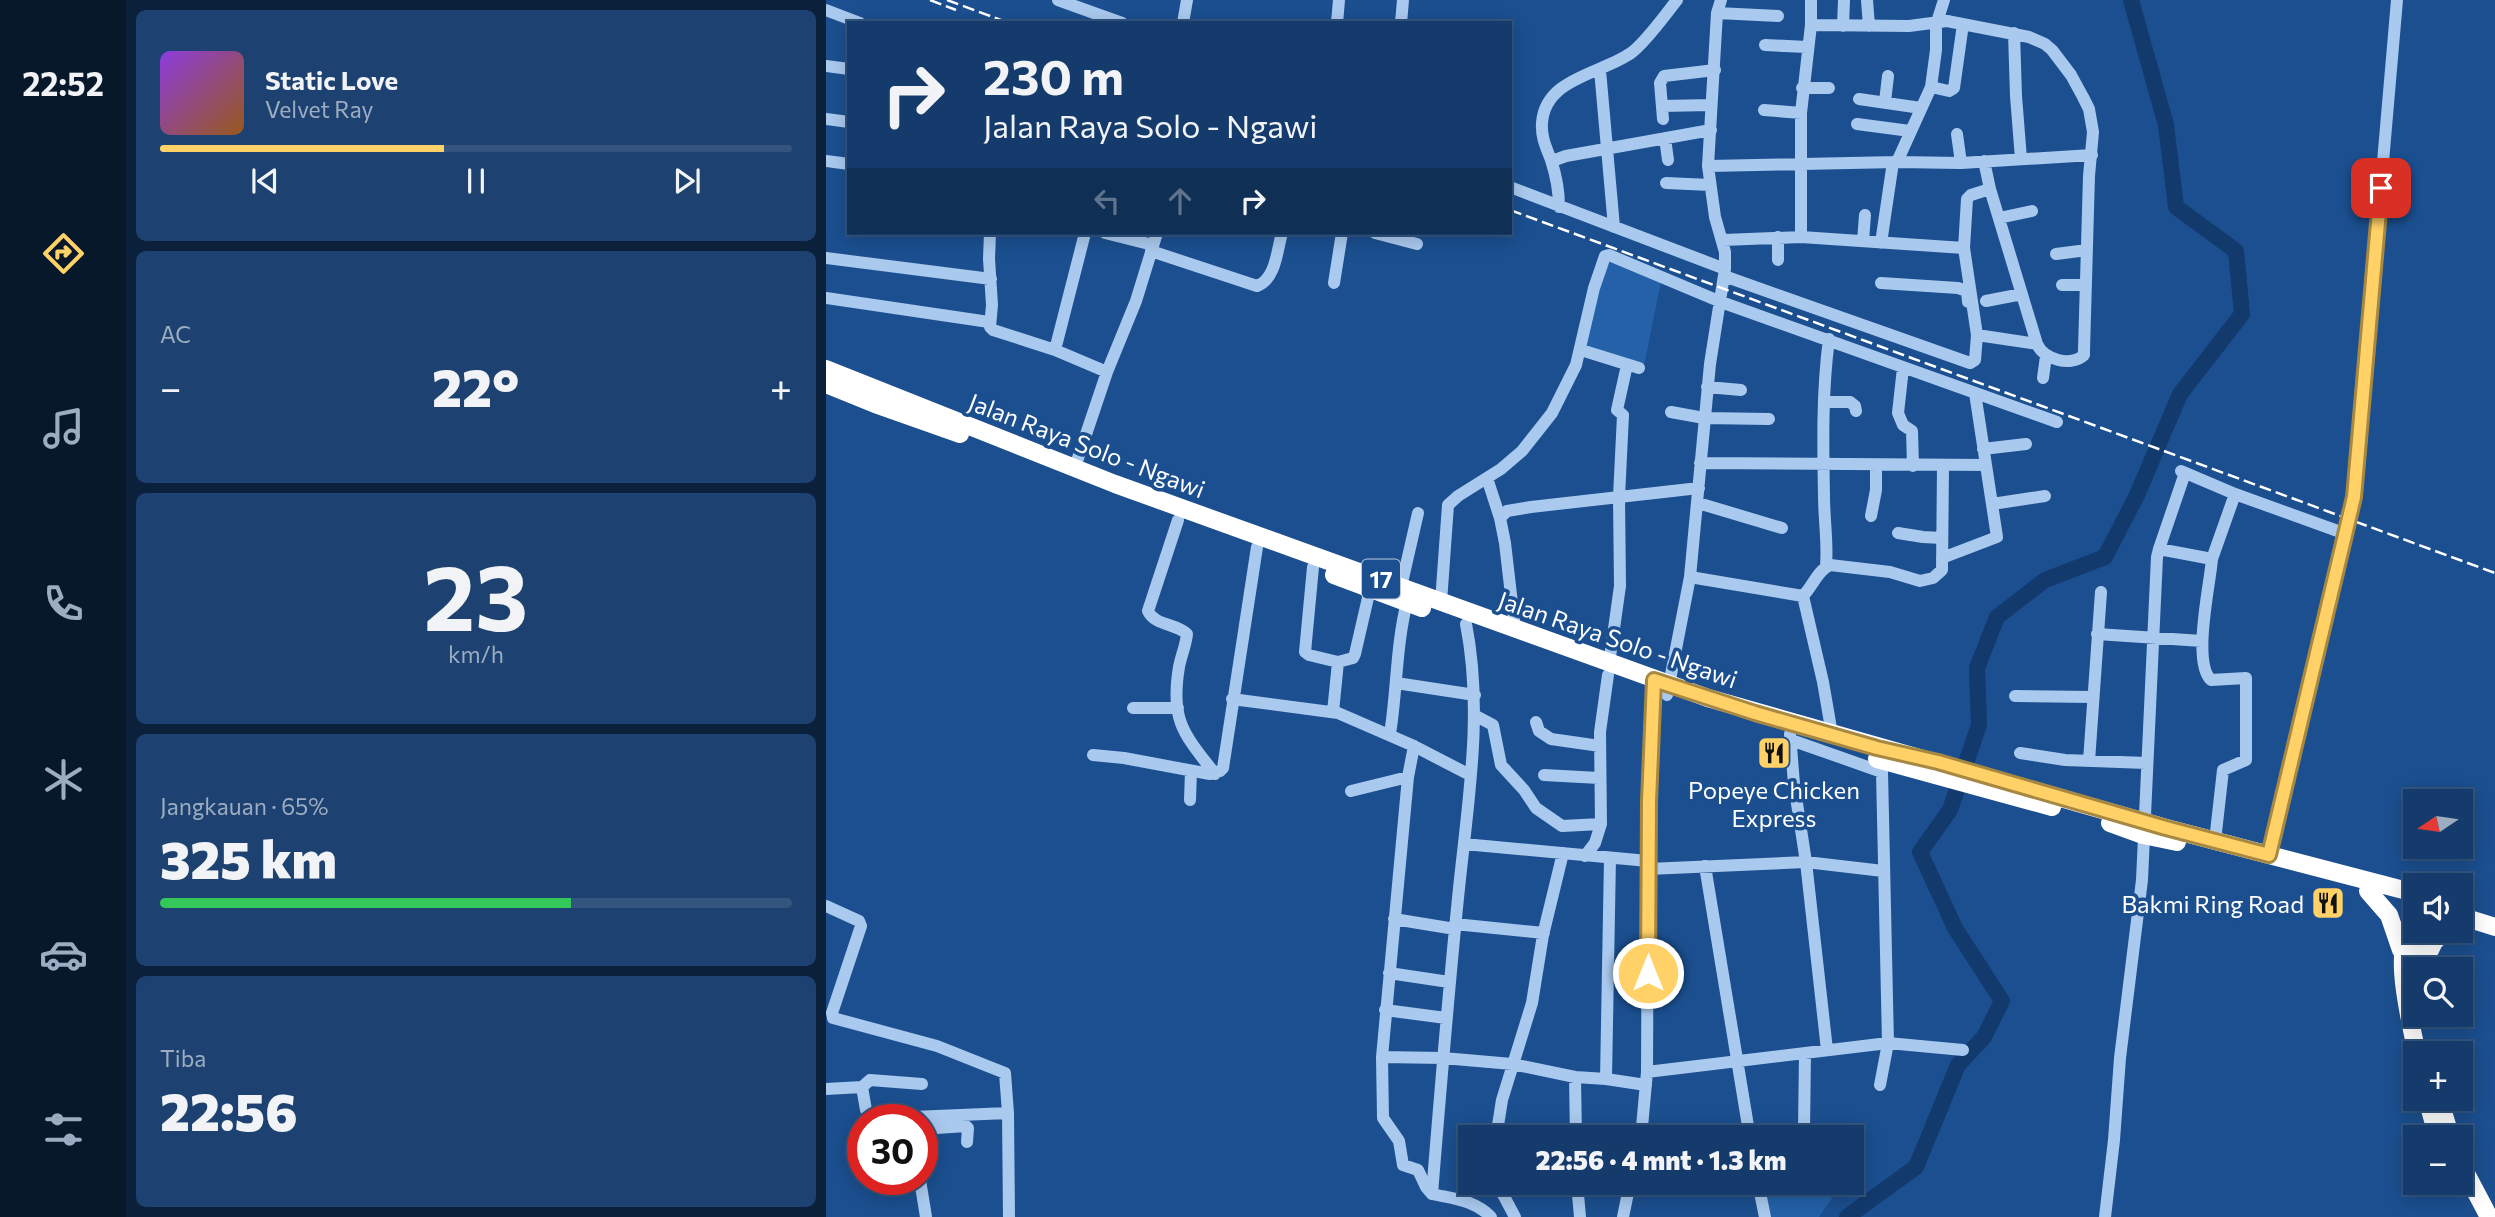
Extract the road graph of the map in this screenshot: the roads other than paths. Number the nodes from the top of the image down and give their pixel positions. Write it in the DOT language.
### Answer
graph roads {
  1 [pos="1058,0"];
  2 [pos="1187,0"];
  3 [pos="1339,0"];
  4 [pos="1403,0"];
  5 [pos="1676,0"];
  6 [pos="1811,0"];
  7 [pos="1844,0"];
  8 [pos="1867,0"];
  9 [pos="1944,0"];
  10 [pos="2397,0"];
  11 [pos="1088,5"];
  12 [pos="1719,6"];
  13 [pos="826,10"];
  14 [pos="1778,16"];
  15 [pos="855,21"];
  16 [pos="1118,21"];
  17 [pos="1183,21"];
  18 [pos="1337,21"];
  19 [pos="1401,21"];
  20 [pos="1937,22"];
  21 [pos="1963,24"];
  22 [pos="1811,25"];
  23 [pos="1843,26"];
  24 [pos="1869,26"];
  25 [pos="2014,33"];
  26 [pos="1765,45"];
  27 [pos="1807,47"];
  28 [pos="826,66"];
  29 [pos="847,69"];
  30 [pos="1600,70"];
  31 [pos="1715,70"];
  32 [pos="1888,76"];
  33 [pos="1931,87"];
  34 [pos="1802,88"];
  35 [pos="1829,88"];
  36 [pos="1859,99"];
  37 [pos="1885,102"];
  38 [pos="1711,105"];
  39 [pos="1921,108"];
  40 [pos="1764,110"];
  41 [pos="1801,113"];
  42 [pos="826,119"];
  43 [pos="847,122"];
  44 [pos="1857,124"];
  45 [pos="1711,130"];
  46 [pos="1910,131"];
  47 [pos="1957,134"];
  48 [pos="1665,138"];
  49 [pos="1608,149"];
  50 [pos="2092,155"];
  51 [pos="2021,159"];
  52 [pos="1668,160"];
  53 [pos="826,161"];
  54 [pos="1984,161"];
  55 [pos="1552,162"];
  56 [pos="1895,162"];
  57 [pos="1961,163"];
  58 [pos="847,164"];
  59 [pos="1802,164"];
  60 [pos="1708,166"];
  61 [pos="1666,183"];
  62 [pos="1710,185"];
  63 [pos="1512,188"];
  64 [pos="1990,189"];
  65 [pos="1559,207"];
  66 [pos="2032,211"];
  67 [pos="1865,215"];
  68 [pos="1998,218"];
  69 [pos="1614,227"];
  70 [pos="990,235"];
  71 [pos="1084,235"];
  72 [pos="1115,235"];
  73 [pos="1281,235"];
  74 [pos="1342,235"];
  75 [pos="1383,235"];
  76 [pos="1778,237"];
  77 [pos="1801,237"];
  78 [pos="1723,240"];
  79 [pos="1863,242"];
  80 [pos="1154,243"];
  81 [pos="1881,243"];
  82 [pos="1417,244"];
  83 [pos="1964,248"];
  84 [pos="2087,250"];
  85 [pos="2056,254"];
  86 [pos="826,258"];
  87 [pos="1777,260"];
  88 [pos="1725,272"];
  89 [pos="991,279"];
  90 [pos="1334,283"];
  91 [pos="1881,283"];
  92 [pos="2062,285"];
  93 [pos="2086,285"];
  94 [pos="2022,294"];
  95 [pos="826,298"];
  96 [pos="1986,301"];
  97 [pos="1721,302"];
  98 [pos="989,322"];
  99 [pos="1977,332"];
  100 [pos="1829,340"];
  101 [pos="2037,344"];
  102 [pos="1055,350"];
  103 [pos="1581,351"];
  104 [pos="2046,356"];
  105 [pos="1903,368"];
  106 [pos="826,369"];
  107 [pos="1107,372"];
  108 [pos="2043,378"];
  109 [pos="826,384"];
  110 [pos="1707,387"];
  111 [pos="1741,390"];
  112 [pos="1975,393"];
  113 [pos="1824,402"];
  114 [pos="1856,411"];
  115 [pos="1671,412"];
  116 [pos="1704,418"];
  117 [pos="1769,419"];
  118 [pos="2057,422"];
  119 [pos="2026,444"];
  120 [pos="1983,449"];
  121 [pos="1700,463"];
  122 [pos="1824,464"];
  123 [pos="1876,465"];
  124 [pos="1986,465"];
  125 [pos="1913,466"];
  126 [pos="1943,466"];
  127 [pos="1075,467"];
  128 [pos="1487,478"];
  129 [pos="1699,488"];
  130 [pos="2235,494"];
  131 [pos="2045,496"];
  132 [pos="1619,497"];
  133 [pos="1698,503"];
  134 [pos="1992,505"];
  135 [pos="1418,513"];
  136 [pos="1871,516"];
  137 [pos="1500,518"];
  138 [pos="1178,520"];
  139 [pos="1782,528"];
  140 [pos="1898,533"];
  141 [pos="2346,534"];
  142 [pos="1942,538"];
  143 [pos="1257,548"];
  144 [pos="2159,550"];
  145 [pos="1942,558"];
  146 [pos="2212,559"];
  147 [pos="1826,566"];
  148 [pos="1312,567"];
  149 [pos="1690,577"];
  150 [pos="1370,589"];
  151 [pos="2101,592"];
  152 [pos="1404,594"];
  153 [pos="1803,596"];
  154 [pos="1441,602"];
  155 [pos="1466,624"];
  156 [pos="1515,629"];
  157 [pos="2097,634"];
  158 [pos="2153,638"];
  159 [pos="2203,641"];
  160 [pos="1338,662"];
  161 [pos="1608,670"];
  162 [pos="1396,683"];
  163 [pos="1661,688"];
  164 [pos="1475,695"];
  165 [pos="2015,696"];
  166 [pos="2092,697"];
  167 [pos="1232,699"];
  168 [pos="1133,708"];
  169 [pos="1178,708"];
  170 [pos="1332,712"];
  171 [pos="1476,716"];
  172 [pos="1536,722"];
  173 [pos="1390,734"];
  174 [pos="1832,734"];
  175 [pos="1790,737"];
  176 [pos="1414,746"];
  177 [pos="1600,746"];
  178 [pos="2020,753"];
  179 [pos="1093,755"];
  180 [pos="2089,761"];
  181 [pos="2147,763"];
  182 [pos="1191,771"];
  183 [pos="1944,771"];
  184 [pos="1215,774"];
  185 [pos="1470,775"];
  186 [pos="1544,775"];
  187 [pos="1408,777"];
  188 [pos="1599,778"];
  189 [pos="1351,791"];
  190 [pos="1190,800"];
  191 [pos="1601,824"];
  192 [pos="2143,828"];
  193 [pos="2215,841"];
  194 [pos="1464,844"];
  195 [pos="1563,853"];
  196 [pos="2269,855"];
  197 [pos="1586,856"];
  198 [pos="1610,858"];
  199 [pos="1805,862"];
  200 [pos="1648,865"];
  201 [pos="1705,866"];
  202 [pos="1883,871"];
  203 [pos="2368,891"];
  204 [pos="2403,894"];
  205 [pos="2403,895"];
  206 [pos="826,906"];
  207 [pos="2473,916"];
  208 [pos="2495,916"];
  209 [pos="1394,919"];
  210 [pos="2473,920"];
  211 [pos="1455,927"];
  212 [pos="2495,927"];
  213 [pos="1544,933"];
  214 [pos="2433,943"];
  215 [pos="2408,957"];
  216 [pos="2422,957"];
  217 [pos="1390,973"];
  218 [pos="1449,982"];
  219 [pos="1385,1010"];
  220 [pos="1446,1018"];
  221 [pos="1888,1042"];
  222 [pos="1826,1050"];
  223 [pos="1963,1050"];
  224 [pos="1805,1053"];
  225 [pos="1382,1057"];
  226 [pos="1443,1058"];
  227 [pos="1738,1061"];
  228 [pos="1512,1064"];
  229 [pos="1647,1072"];
  230 [pos="1575,1077"];
  231 [pos="1606,1079"];
  232 [pos="922,1084"];
  233 [pos="1646,1085"];
  234 [pos="1880,1085"];
  235 [pos="862,1087"];
  236 [pos="826,1089"];
  237 [pos="865,1104"];
  238 [pos="1008,1113"];
  239 [pos="938,1117"];
  240 [pos="1498,1125"];
  241 [pos="1576,1125"];
  242 [pos="1642,1125"];
  243 [pos="1748,1125"];
  244 [pos="1804,1125"];
  245 [pos="938,1128"];
  246 [pos="968,1142"];
  247 [pos="2473,1187"];
  248 [pos="1432,1194"];
  249 [pos="922,1195"];
  250 [pos="1503,1195"];
  251 [pos="1578,1195"];
  252 [pos="1628,1195"];
  253 [pos="1760,1195"];
  254 [pos="2464,1195"];
  255 [pos="926,1217"];
  256 [pos="1009,1217"];
  257 [pos="1491,1217"];
  258 [pos="1515,1217"];
  259 [pos="1580,1217"];
  260 [pos="1623,1217"];
  261 [pos="1765,1217"];
  262 [pos="2105,1217"];
  263 [pos="2476,1217"];
  264 [pos="2489,1217"];
  1 -- 11 [label="street"];
  2 -- 17 [label="street"];
  3 -- 18 [label="street"];
  4 -- 19 [label="street"];
  5 -- 30 [label="street"];
  6 -- 22 [label="street"];
  7 -- 23 [label="street"];
  8 -- 24 [label="street"];
  9 -- 20 [label="street"];
  10 -- 141 [label="street"];
  11 -- 16 [label="street"];
  12 -- 14 [label="street"];
  12 -- 31 [label="street"];
  13 -- 15 [label="street"];
  20 -- 21 [label="street"];
  20 -- 24 [label="street"];
  20 -- 33 [label="street"];
  21 -- 25 [label="street"];
  21 -- 33 [label="street"];
  22 -- 23 [label="street"];
  22 -- 27 [label="street"];
  23 -- 24 [label="street"];
  25 -- 50 [label="street"];
  25 -- 51 [label="street"];
  26 -- 27 [label="street"];
  27 -- 34 [label="street"];
  28 -- 29 [label="street"];
  30 -- 49 [label="street"];
  30 -- 55 [label="street"];
  31 -- 38 [label="street"];
  31 -- 38 [label="street"];
  32 -- 37 [label="street"];
  33 -- 39 [label="street"];
  34 -- 35 [label="street"];
  34 -- 41 [label="street"];
  36 -- 37 [label="street"];
  37 -- 39 [label="street"];
  38 -- 45 [label="street"];
  39 -- 46 [label="street"];
  40 -- 41 [label="street"];
  41 -- 59 [label="street"];
  42 -- 43 [label="street"];
  44 -- 46 [label="street"];
  45 -- 48 [label="street"];
  45 -- 60 [label="street"];
  46 -- 56 [label="street"];
  47 -- 57 [label="street"];
  48 -- 49 [label="street"];
  48 -- 52 [label="street"];
  49 -- 55 [label="street"];
  49 -- 69 [label="street"];
  50 -- 51 [label="street"];
  50 -- 84 [label="street"];
  51 -- 54 [label="street"];
  53 -- 58 [label="street"];
  54 -- 57 [label="street"];
  54 -- 64 [label="street"];
  55 -- 65 [label="street"];
  56 -- 57 [label="street"];
  56 -- 59 [label="street"];
  56 -- 81 [label="street"];
  59 -- 60 [label="street"];
  59 -- 77 [label="street"];
  60 -- 62 [label="street"];
  61 -- 62 [label="street"];
  62 -- 78 [label="street"];
  63 -- 65 [label="street"];
  64 -- 68 [label="street"];
  64 -- 83 [label="street"];
  65 -- 69 [label="street"];
  66 -- 68 [label="street"];
  67 -- 79 [label="street"];
  68 -- 94 [label="street"];
  69 -- 88 [label="street"];
  70 -- 89 [label="street"];
  71 -- 102 [label="street"];
  72 -- 80 [label="street"];
  73 -- 80 [label="street"];
  74 -- 90 [label="street"];
  75 -- 82 [label="street"];
  76 -- 77 [label="street"];
  76 -- 78 [label="street"];
  76 -- 87 [label="street"];
  77 -- 79 [label="street"];
  78 -- 88 [label="street"];
  79 -- 81 [label="street"];
  80 -- 107 [label="street"];
  81 -- 83 [label="street"];
  83 -- 99 [label="street"];
  84 -- 85 [label="street"];
  84 -- 93 [label="street"];
  86 -- 89 [label="street"];
  88 -- 97 [label="street"];
  88 -- 99 [label="street"];
  89 -- 98 [label="street"];
  91 -- 99 [label="street"];
  92 -- 93 [label="street"];
  93 -- 104 [label="street"];
  94 -- 96 [label="street"];
  94 -- 101 [label="street"];
  95 -- 98 [label="street"];
  97 -- 100 [label="street"];
  97 -- 103 [label="street"];
  97 -- 110 [label="street"];
  98 -- 102 [label="street"];
  99 -- 101 [label="street"];
  100 -- 105 [label="street"];
  100 -- 113 [label="street"];
  101 -- 104 [label="street"];
  102 -- 107 [label="street"];
  103 -- 128 [label="street"];
  103 -- 132 [label="street"];
  104 -- 108 [label="street"];
  105 -- 112 [label="street"];
  105 -- 125 [label="street"];
  106 -- 127 [label="highway, Jalan Raya Solo - Ngawi / 17"];
  107 -- 127 [label="street"];
  109 -- 138 [label="highway, Jalan Raya Solo - Ngawi / 17"];
  110 -- 111 [label="street"];
  110 -- 116 [label="street"];
  112 -- 118 [label="street"];
  112 -- 120 [label="street"];
  113 -- 114 [label="street"];
  113 -- 122 [label="street"];
  115 -- 116 [label="street"];
  116 -- 117 [label="street"];
  116 -- 121 [label="street"];
  119 -- 120 [label="street"];
  120 -- 124 [label="street"];
  121 -- 122 [label="street"];
  121 -- 129 [label="street"];
  122 -- 123 [label="street"];
  122 -- 147 [label="street"];
  123 -- 125 [label="street"];
  123 -- 136 [label="street"];
  124 -- 126 [label="street"];
  124 -- 134 [label="street"];
  125 -- 126 [label="street"];
  126 -- 142 [label="street"];
  127 -- 152 [label="highway, Jalan Raya Solo - Ngawi / 17"];
  128 -- 137 [label="street"];
  128 -- 154 [label="street"];
  129 -- 132 [label="street"];
  129 -- 133 [label="street"];
  130 -- 141 [label="street"];
  130 -- 144 [label="street"];
  130 -- 146 [label="street"];
  131 -- 134 [label="street"];
  132 -- 137 [label="street"];
  132 -- 161 [label="street"];
  133 -- 139 [label="street"];
  133 -- 149 [label="street"];
  134 -- 145 [label="street"];
  135 -- 152 [label="street"];
  137 -- 156 [label="street"];
  138 -- 143 [label="highway, Jalan Raya Solo - Ngawi / 17"];
  138 -- 169 [label="street"];
  140 -- 142 [label="street"];
  141 -- 196 [label="street"];
  142 -- 145 [label="street"];
  143 -- 148 [label="highway, Jalan Raya Solo - Ngawi / 17"];
  143 -- 167 [label="street"];
  144 -- 146 [label="street"];
  144 -- 158 [label="street"];
  145 -- 147 [label="street"];
  146 -- 159 [label="street"];
  147 -- 153 [label="street"];
  148 -- 150 [label="highway, Jalan Raya Solo - Ngawi / 17"];
  148 -- 160 [label="street"];
  149 -- 153 [label="street"];
  149 -- 163 [label="street"];
  150 -- 152 [label="highway, Jalan Raya Solo - Ngawi / 17"];
  150 -- 160 [label="street"];
  151 -- 157 [label="street"];
  152 -- 154 [label="highway, Jalan Raya Solo - Ngawi / 17"];
  152 -- 155 [label="highway, Jalan Raya Solo - Ngawi / 17"];
  152 -- 162 [label="street"];
  153 -- 174 [label="street"];
  154 -- 156 [label="highway, Jalan Raya Solo - Ngawi / 17"];
  155 -- 161 [label="highway, Jalan Raya Solo - Ngawi / 17"];
  155 -- 164 [label="street"];
  156 -- 161 [label="highway, Jalan Raya Solo - Ngawi / 17"];
  157 -- 158 [label="street"];
  157 -- 166 [label="street"];
  158 -- 159 [label="street"];
  158 -- 181 [label="street"];
  159 -- 193 [label="street"];
  160 -- 170 [label="street"];
  161 -- 163 [label="highway, Jalan Raya Solo - Ngawi / 17"];
  161 -- 177 [label="street"];
  162 -- 164 [label="street"];
  162 -- 173 [label="street"];
  163 -- 174 [label="highway, Jalan Raya Solo - Ngawi / 17"];
  163 -- 175 [label="highway, Jalan Raya Solo - Ngawi / 17"];
  163 -- 200 [label="street"];
  164 -- 171 [label="street"];
  165 -- 166 [label="street"];
  166 -- 180 [label="street"];
  167 -- 170 [label="street"];
  167 -- 184 [label="street"];
  168 -- 169 [label="street"];
  169 -- 184 [label="street"];
  170 -- 173 [label="street"];
  171 -- 185 [label="street"];
  171 -- 191 [label="street"];
  172 -- 177 [label="street"];
  173 -- 176 [label="street"];
  174 -- 183 [label="highway, Jalan Raya Solo - Ngawi / 17"];
  175 -- 183 [label="highway, Jalan Raya Solo - Ngawi / 17"];
  175 -- 199 [label="street"];
  175 -- 202 [label="street"];
  176 -- 185 [label="street"];
  176 -- 187 [label="street"];
  177 -- 188 [label="street"];
  178 -- 180 [label="street"];
  179 -- 182 [label="street"];
  180 -- 181 [label="street"];
  181 -- 192 [label="street"];
  182 -- 184 [label="street"];
  182 -- 190 [label="street"];
  183 -- 192 [label="highway, Jalan Raya Solo - Ngawi / 17"];
  185 -- 194 [label="street"];
  186 -- 188 [label="street"];
  187 -- 189 [label="street"];
  187 -- 209 [label="street"];
  188 -- 191 [label="street"];
  191 -- 197 [label="street"];
  192 -- 193 [label="highway, Jalan Raya Solo - Ngawi / 17"];
  192 -- 203 [label="highway, Jalan Raya Solo - Ngawi / 17"];
  192 -- 262 [label="street"];
  193 -- 196 [label="highway, Jalan Raya Solo - Ngawi / 17"];
  194 -- 195 [label="street"];
  194 -- 211 [label="street"];
  195 -- 197 [label="street"];
  195 -- 213 [label="street"];
  196 -- 204 [label="highway, Jalan Raya Solo - Ngawi / 17"];
  197 -- 198 [label="street"];
  198 -- 200 [label="street"];
  198 -- 231 [label="street"];
  199 -- 201 [label="street"];
  199 -- 202 [label="street"];
  199 -- 222 [label="street"];
  200 -- 201 [label="street"];
  200 -- 229 [label="street"];
  201 -- 227 [label="street"];
  202 -- 221 [label="street"];
  203 -- 205 [label="highway, Jalan Raya Solo - Ngawi / 17"];
  203 -- 215 [label="highway"];
  206 -- 238 [label="street"];
  207 -- 208 [label="highway"];
  209 -- 211 [label="street"];
  209 -- 217 [label="street"];
  210 -- 212 [label="highway"];
  211 -- 213 [label="street"];
  211 -- 218 [label="street"];
  213 -- 228 [label="street"];
  214 -- 216 [label="highway"];
  217 -- 218 [label="street"];
  217 -- 219 [label="street"];
  218 -- 220 [label="street"];
  219 -- 220 [label="street"];
  219 -- 225 [label="street"];
  220 -- 226 [label="street"];
  221 -- 222 [label="street"];
  221 -- 223 [label="street"];
  221 -- 234 [label="street"];
  222 -- 224 [label="street"];
  224 -- 227 [label="street"];
  224 -- 244 [label="street"];
  225 -- 226 [label="street"];
  225 -- 248 [label="street"];
  226 -- 228 [label="street"];
  226 -- 248 [label="street"];
  227 -- 229 [label="street"];
  227 -- 243 [label="street"];
  228 -- 230 [label="street"];
  228 -- 240 [label="street"];
  229 -- 233 [label="street"];
  230 -- 231 [label="street"];
  230 -- 241 [label="street"];
  231 -- 233 [label="street"];
  232 -- 235 [label="street"];
  233 -- 242 [label="street"];
  235 -- 236 [label="street"];
  235 -- 237 [label="street"];
  238 -- 239 [label="street"];
  238 -- 256 [label="street"];
  245 -- 246 [label="street"];
  247 -- 264 [label="highway"];
  248 -- 257 [label="street"];
  249 -- 255 [label="street"];
  250 -- 258 [label="street"];
  251 -- 259 [label="street"];
  252 -- 260 [label="street"];
  253 -- 261 [label="street"];
  254 -- 263 [label="highway"];
}
